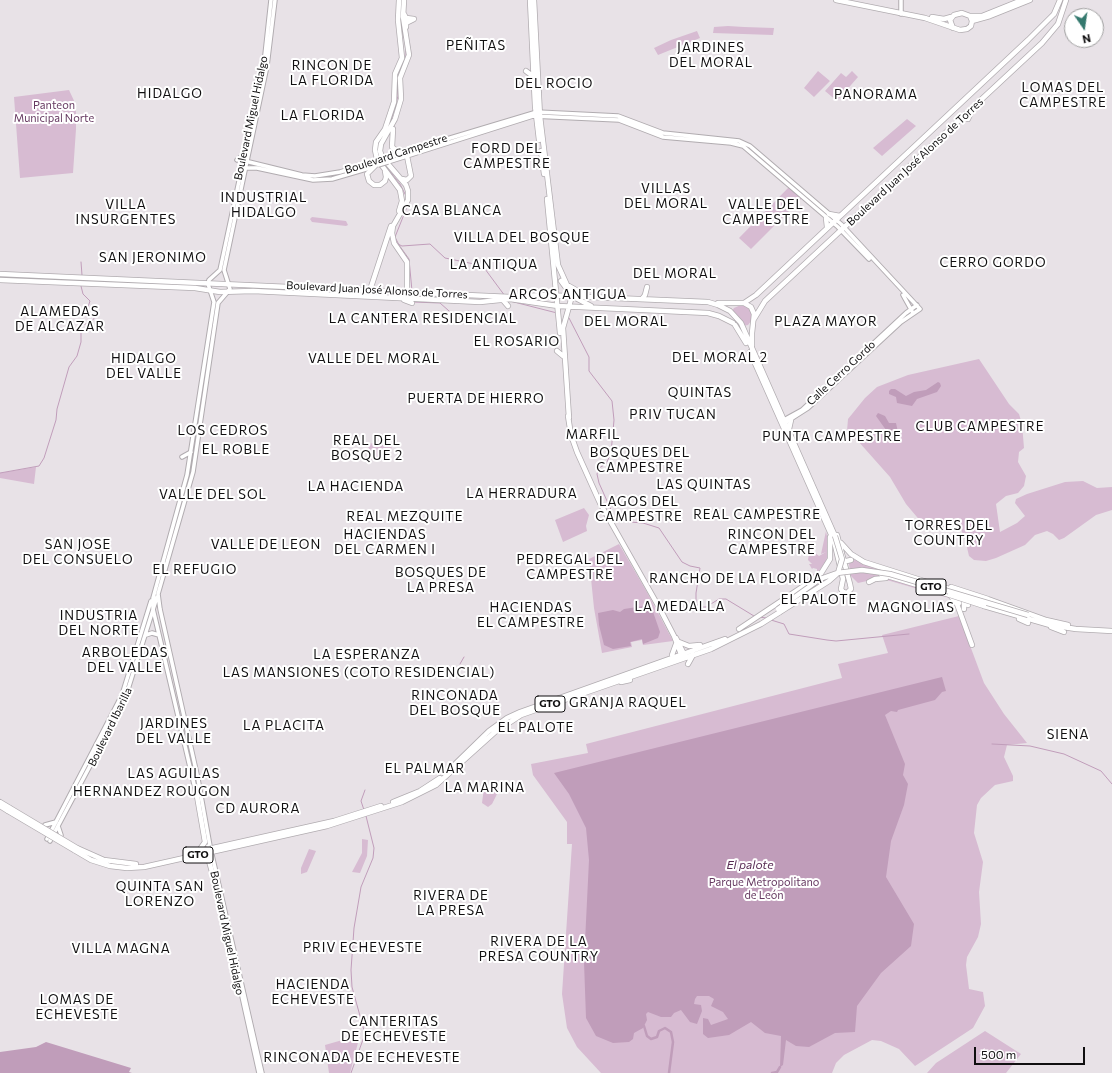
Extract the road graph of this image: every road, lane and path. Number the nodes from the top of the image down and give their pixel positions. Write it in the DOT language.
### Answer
graph roads {
  1 [pos="271,0"];
  2 [pos="275,0"];
  3 [pos="400,0"];
  4 [pos="404,0"];
  5 [pos="530,0"];
  6 [pos="534,0"];
  7 [pos="836,0"];
  8 [pos="846,0"];
  9 [pos="900,0"];
  10 [pos="1022,0"];
  11 [pos="1030,0"];
  12 [pos="1060,0"];
  13 [pos="1066,0"];
  14 [pos="901,13"];
  15 [pos="951,17"];
  16 [pos="971,19"];
  17 [pos="1048,20"];
  18 [pos="937,22"];
  19 [pos="941,26"];
  20 [pos="1056,27"];
  21 [pos="953,28"];
  22 [pos="408,42"];
  23 [pos="264,64"];
  24 [pos="526,71"];
  25 [pos="265,77"];
  26 [pos="534,78"];
  27 [pos="974,106"];
  28 [pos="536,113"];
  29 [pos="395,119"];
  30 [pos="968,119"];
  31 [pos="926,136"];
  32 [pos="932,144"];
  33 [pos="408,150"];
  34 [pos="244,154"];
  35 [pos="407,156"];
  36 [pos="237,160"];
  37 [pos="376,164"];
  38 [pos="243,165"];
  39 [pos="383,168"];
  40 [pos="396,174"];
  41 [pos="827,215"];
  42 [pos="840,216"];
  43 [pos="834,221"];
  44 [pos="826,229"];
  45 [pos="843,229"];
  46 [pos="870,258"];
  47 [pos="555,270"];
  48 [pos="0,274"];
  49 [pos="51,275"];
  50 [pos="217,275"];
  51 [pos="68,277"];
  52 [pos="225,277"];
  53 [pos="178,279"];
  54 [pos="0,280"];
  55 [pos="27,281"];
  56 [pos="184,282"];
  57 [pos="192,282"];
  58 [pos="208,282"];
  59 [pos="236,282"];
  60 [pos="565,282"];
  61 [pos="10,283"];
  62 [pos="46,283"];
  63 [pos="229,283"];
  64 [pos="243,284"];
  65 [pos="303,284"];
  66 [pos="63,285"];
  67 [pos="320,285"];
  68 [pos="349,286"];
  69 [pos="313,287"];
  70 [pos="371,287"];
  71 [pos="647,287"];
  72 [pos="336,288"];
  73 [pos="343,289"];
  74 [pos="193,290"];
  75 [pos="209,290"];
  76 [pos="407,290"];
  77 [pos="229,291"];
  78 [pos="242,291"];
  79 [pos="258,292"];
  80 [pos="266,294"];
  81 [pos="334,295"];
  82 [pos="534,295"];
  83 [pos="389,296"];
  84 [pos="213,297"];
  85 [pos="318,297"];
  86 [pos="344,297"];
  87 [pos="556,297"];
  88 [pos="222,298"];
  89 [pos="510,298"];
  90 [pos="570,298"];
  91 [pos="592,298"];
  92 [pos="604,298"];
  93 [pos="642,299"];
  94 [pos="503,300"];
  95 [pos="474,301"];
  96 [pos="533,302"];
  97 [pos="708,302"];
  98 [pos="412,303"];
  99 [pos="450,303"];
  100 [pos="909,303"];
  101 [pos="738,304"];
  102 [pos="744,304"];
  103 [pos="508,306"];
  104 [pos="597,308"];
  105 [pos="602,308"];
  106 [pos="570,309"];
  107 [pos="558,310"];
  108 [pos="730,311"];
  109 [pos="909,313"];
  110 [pos="754,319"];
  111 [pos="734,324"];
  112 [pos="743,328"];
  113 [pos="754,352"];
  114 [pos="563,356"];
  115 [pos="767,382"];
  116 [pos="772,383"];
  117 [pos="791,418"];
  118 [pos="783,421"];
  119 [pos="789,430"];
  120 [pos="191,452"];
  121 [pos="182,457"];
  122 [pos="805,470"];
  123 [pos="830,531"];
  124 [pos="836,535"];
  125 [pos="167,545"];
  126 [pos="170,550"];
  127 [pos="851,560"];
  128 [pos="845,562"];
  129 [pos="868,570"];
  130 [pos="912,577"];
  131 [pos="843,579"];
  132 [pos="869,582"];
  133 [pos="927,588"];
  134 [pos="952,590"];
  135 [pos="799,591"];
  136 [pos="154,592"];
  137 [pos="158,594"];
  138 [pos="974,594"];
  139 [pos="950,595"];
  140 [pos="807,598"];
  141 [pos="965,598"];
  142 [pos="959,603"];
  143 [pos="974,603"];
  144 [pos="968,605"];
  145 [pos="153,609"];
  146 [pos="964,609"];
  147 [pos="780,612"];
  148 [pos="1028,619"];
  149 [pos="756,622"];
  150 [pos="1048,625"];
  151 [pos="749,628"];
  152 [pos="1112,629"];
  153 [pos="1064,632"];
  154 [pos="159,635"];
  155 [pos="145,636"];
  156 [pos="679,644"];
  157 [pos="700,645"];
  158 [pos="972,645"];
  159 [pos="672,655"];
  160 [pos="694,655"];
  161 [pos="684,656"];
  162 [pos="688,664"];
  163 [pos="625,670"];
  164 [pos="657,671"];
  165 [pos="644,672"];
  166 [pos="630,680"];
  167 [pos="607,682"];
  168 [pos="520,708"];
  169 [pos="181,711"];
  170 [pos="110,719"];
  171 [pos="500,723"];
  172 [pos="113,725"];
  173 [pos="478,742"];
  174 [pos="97,746"];
  175 [pos="480,749"];
  176 [pos="468,756"];
  177 [pos="95,757"];
  178 [pos="458,764"];
  179 [pos="83,770"];
  180 [pos="88,771"];
  181 [pos="197,796"];
  182 [pos="0,802"];
  183 [pos="0,806"];
  184 [pos="9,810"];
  185 [pos="57,823"];
  186 [pos="46,825"];
  187 [pos="61,835"];
  188 [pos="238,839"];
  189 [pos="48,840"];
  190 [pos="209,846"];
  191 [pos="76,849"];
  192 [pos="218,849"];
  193 [pos="236,850"];
  194 [pos="198,854"];
  195 [pos="211,856"];
  196 [pos="128,868"];
  197 [pos="158,868"];
  198 [pos="221,896"];
  199 [pos="228,910"];
  200 [pos="224,916"];
  201 [pos="261,1073"];
  1 -- 23 [label="main road, Boulevard Miguel Hidalgo"];
  2 -- 25 [label="main road, Boulevard Miguel Hidalgo"];
  3 -- 39 [label="main road"];
  4 -- 22 [label="main road"];
  4 -- 22 [label="main road"];
  5 -- 26 [label="main road"];
  6 -- 28 [label="main road"];
  7 -- 14 [label="main road"];
  8 -- 14 [label="main road"];
  9 -- 14 [label="main road"];
  10 -- 16 [label="main road"];
  11 -- 16 [label="main road"];
  12 -- 17 [label="main road, Boulevard Juan José Alonso de Torres"];
  13 -- 20 [label="main road, Boulevard Juan José Alonso de Torres"];
  14 -- 15 [label="main road"];
  14 -- 18 [label="main road"];
  15 -- 16 [label="main road"];
  15 -- 21 [label="main road"];
  16 -- 21 [label="main road"];
  17 -- 20 [label="main road"];
  17 -- 31 [label="main road, Boulevard Juan José Alonso de Torres"];
  18 -- 19 [label="main road"];
  18 -- 21 [label="main road"];
  20 -- 27 [label="main road, Boulevard Juan José Alonso de Torres"];
  22 -- 29 [label="main road"];
  23 -- 25 [label="main road"];
  23 -- 34 [label="main road, Boulevard Miguel Hidalgo"];
  24 -- 26 [label="main road"];
  25 -- 38 [label="main road, Boulevard Miguel Hidalgo"];
  26 -- 28 [label="main road"];
  27 -- 30 [label="main road"];
  27 -- 32 [label="main road, Boulevard Juan José Alonso de Torres"];
  28 -- 33 [label="main road, Boulevard Campestre"];
  28 -- 35 [label="main road, Boulevard Campestre"];
  28 -- 41 [label="main road, Boulevard Campestre"];
  28 -- 47 [label="main road"];
  28 -- 60 [label="main road"];
  29 -- 33 [label="main road"];
  29 -- 40 [label="main road"];
  31 -- 32 [label="main road"];
  31 -- 42 [label="main road, Boulevard Juan José Alonso de Torres"];
  32 -- 45 [label="main road, Boulevard Juan José Alonso de Torres"];
  33 -- 37 [label="main road, Boulevard Campestre, bridge"];
  34 -- 36 [label="main road"];
  34 -- 38 [label="main road, Boulevard Miguel Hidalgo"];
  35 -- 37 [label="main road, Boulevard Campestre, bridge"];
  35 -- 40 [label="main road"];
  37 -- 38 [label="main road, Boulevard Campestre"];
  37 -- 38 [label="main road, Boulevard Campestre"];
  37 -- 39 [label="main road"];
  38 -- 50 [label="main road, Boulevard Miguel Hidalgo"];
  38 -- 52 [label="main road, Boulevard Miguel Hidalgo"];
  39 -- 70 [label="main road"];
  40 -- 76 [label="main road"];
  41 -- 42 [label="main road"];
  41 -- 43 [label="main road, Boulevard Campestre"];
  41 -- 44 [label="main road"];
  42 -- 43 [label="main road, Boulevard Juan José Alonso de Torres"];
  43 -- 44 [label="main road, Boulevard Juan José Alonso de Torres"];
  43 -- 45 [label="main road, Boulevard Campestre"];
  44 -- 102 [label="main road, Boulevard Juan José Alonso de Torres"];
  45 -- 46 [label="main road, Boulevard Campestre"];
  45 -- 110 [label="main road, Boulevard Juan José Alonso de Torres"];
  46 -- 100 [label="main road"];
  46 -- 109 [label="main road, Calle Cerro Gordo"];
  47 -- 87 [label="main road"];
  47 -- 90 [label="main road"];
  48 -- 49 [label="main road, Boulevard Juan José Alonso de Torres"];
  49 -- 51 [label="main road, Boulevard Juan José Alonso de Torres"];
  49 -- 62 [label="main road"];
  50 -- 52 [label="main road"];
  50 -- 58 [label="main road"];
  51 -- 56 [label="main road, Boulevard Juan José Alonso de Torres"];
  51 -- 66 [label="main road"];
  52 -- 63 [label="main road"];
  53 -- 56 [label="main road"];
  54 -- 55 [label="main road, Boulevard Juan José Alonso de Torres"];
  55 -- 61 [label="main road"];
  55 -- 62 [label="main road, Boulevard Juan José Alonso de Torres"];
  56 -- 57 [label="main road, Boulevard Juan José Alonso de Torres"];
  57 -- 58 [label="main road, Boulevard Juan José Alonso de Torres"];
  57 -- 74 [label="main road"];
  58 -- 63 [label="main road, Boulevard Juan José Alonso de Torres"];
  58 -- 75 [label="main road"];
  59 -- 64 [label="main road"];
  60 -- 90 [label="main road"];
  60 -- 91 [label="main road"];
  62 -- 66 [label="main road, Boulevard Juan José Alonso de Torres"];
  63 -- 64 [label="main road, Boulevard Juan José Alonso de Torres"];
  63 -- 77 [label="main road"];
  64 -- 69 [label="main road, Boulevard Juan José Alonso de Torres"];
  64 -- 78 [label="main road"];
  65 -- 69 [label="main road"];
  66 -- 74 [label="main road, Boulevard Juan José Alonso de Torres"];
  67 -- 69 [label="main road"];
  68 -- 73 [label="main road"];
  69 -- 72 [label="main road, Boulevard Juan José Alonso de Torres"];
  71 -- 93 [label="main road"];
  72 -- 73 [label="main road, Boulevard Juan José Alonso de Torres"];
  72 -- 81 [label="main road"];
  73 -- 76 [label="main road, Boulevard Juan José Alonso de Torres"];
  73 -- 86 [label="main road"];
  74 -- 75 [label="main road, Boulevard Juan José Alonso de Torres"];
  75 -- 77 [label="main road, Boulevard Juan José Alonso de Torres"];
  75 -- 84 [label="main road"];
  76 -- 94 [label="main road, Boulevard Juan José Alonso de Torres"];
  77 -- 78 [label="main road, Boulevard Juan José Alonso de Torres"];
  77 -- 88 [label="main road, Boulevard Miguel Hidalgo"];
  78 -- 79 [label="main road, Boulevard Juan José Alonso de Torres"];
  79 -- 80 [label="main road"];
  79 -- 81 [label="main road, Boulevard Juan José Alonso de Torres"];
  81 -- 85 [label="main road"];
  81 -- 86 [label="main road, Boulevard Juan José Alonso de Torres"];
  82 -- 87 [label="main road, Boulevard Juan José Alonso de Torres"];
  82 -- 89 [label="main road, Boulevard Juan José Alonso de Torres"];
  82 -- 96 [label="main road"];
  83 -- 86 [label="main road, Boulevard Juan José Alonso de Torres"];
  83 -- 95 [label="main road, Boulevard Juan José Alonso de Torres"];
  83 -- 98 [label="main road"];
  84 -- 88 [label="main road"];
  84 -- 120 [label="main road, Boulevard Miguel Hidalgo"];
  87 -- 90 [label="main road, Boulevard Juan José Alonso de Torres"];
  87 -- 107 [label="main road"];
  88 -- 126 [label="main road, Boulevard Miguel Hidalgo"];
  89 -- 94 [label="main road, Boulevard Juan José Alonso de Torres"];
  89 -- 96 [label="main road, Boulevard Juan José Alonso de Torres"];
  90 -- 91 [label="main road, Boulevard Juan José Alonso de Torres"];
  90 -- 104 [label="main road"];
  90 -- 106 [label="main road"];
  91 -- 92 [label="main road, Boulevard Juan José Alonso de Torres"];
  92 -- 93 [label="main road, Boulevard Juan José Alonso de Torres"];
  92 -- 105 [label="main road"];
  93 -- 97 [label="main road, Boulevard Juan José Alonso de Torres"];
  94 -- 95 [label="main road, Boulevard Juan José Alonso de Torres"];
  94 -- 103 [label="main road"];
  95 -- 99 [label="main road"];
  96 -- 107 [label="main road, Boulevard Juan José Alonso de Torres"];
  97 -- 101 [label="main road"];
  97 -- 108 [label="main road, Boulevard Juan José Alonso de Torres"];
  100 -- 109 [label="main road"];
  100 -- 109 [label="main road"];
  101 -- 102 [label="main road"];
  101 -- 108 [label="main road"];
  102 -- 110 [label="main road"];
  104 -- 105 [label="main road, Boulevard Juan José Alonso de Torres"];
  104 -- 106 [label="main road, Boulevard Juan José Alonso de Torres"];
  105 -- 111 [label="main road, Boulevard Juan José Alonso de Torres"];
  106 -- 107 [label="main road, Boulevard Juan José Alonso de Torres"];
  106 -- 114 [label="main road"];
  107 -- 114 [label="main road"];
  108 -- 111 [label="main road"];
  108 -- 112 [label="main road, Boulevard Juan José Alonso de Torres"];
  109 -- 117 [label="main road, Calle Cerro Gordo"];
  110 -- 112 [label="main road"];
  110 -- 113 [label="main road"];
  111 -- 112 [label="main road, Boulevard Juan José Alonso de Torres"];
  111 -- 118 [label="main road"];
  112 -- 113 [label="main road, Boulevard Juan José Alonso de Torres"];
  113 -- 115 [label="main road, Boulevard Juan José Alonso de Torres"];
  114 -- 156 [label="main road"];
  115 -- 116 [label="main road"];
  115 -- 118 [label="main road, Boulevard Juan José Alonso de Torres"];
  117 -- 118 [label="main road"];
  117 -- 119 [label="main road"];
  118 -- 119 [label="main road"];
  118 -- 122 [label="main road"];
  119 -- 122 [label="main road"];
  120 -- 121 [label="main road"];
  120 -- 125 [label="main road, Boulevard Miguel Hidalgo"];
  122 -- 123 [label="main road"];
  122 -- 124 [label="main road"];
  123 -- 131 [label="main road"];
  123 -- 135 [label="main road"];
  124 -- 128 [label="main road"];
  124 -- 130 [label="main road"];
  124 -- 147 [label="main road, bridge"];
  125 -- 126 [label="main road"];
  125 -- 136 [label="main road, Boulevard Miguel Hidalgo"];
  126 -- 137 [label="main road, Boulevard Miguel Hidalgo"];
  127 -- 128 [label="main road"];
  128 -- 131 [label="main road"];
  128 -- 131 [label="main road"];
  129 -- 134 [label="main road, bridge"];
  129 -- 148 [label="main road, GTO, bridge"];
  129 -- 149 [label="main road, GTO, bridge"];
  130 -- 134 [label="main road"];
  130 -- 138 [label="main road"];
  132 -- 133 [label="main road"];
  133 -- 139 [label="main road, GTO, bridge"];
  133 -- 147 [label="main road, GTO, bridge"];
  134 -- 142 [label="main road"];
  135 -- 140 [label="main road"];
  135 -- 149 [label="main road"];
  136 -- 145 [label="main road, Boulevard Miguel Hidalgo"];
  136 -- 170 [label="main road, Boulevard Ibarilla"];
  137 -- 145 [label="main road, Boulevard Ibarilla"];
  137 -- 169 [label="main road, Boulevard Miguel Hidalgo"];
  138 -- 141 [label="main road"];
  138 -- 150 [label="main road"];
  139 -- 143 [label="main road, GTO, bridge"];
  139 -- 158 [label="main road"];
  141 -- 144 [label="main road"];
  141 -- 146 [label="main road"];
  143 -- 148 [label="main road, GTO, bridge"];
  143 -- 148 [label="main road, bridge"];
  145 -- 154 [label="main road, Boulevard Miguel Hidalgo"];
  145 -- 155 [label="main road, Boulevard Ibarilla"];
  147 -- 160 [label="main road, GTO"];
  148 -- 150 [label="main road, GTO"];
  149 -- 151 [label="main road, GTO"];
  149 -- 151 [label="main road"];
  150 -- 152 [label="main road, GTO"];
  150 -- 153 [label="main road"];
  151 -- 161 [label="main road, GTO"];
  154 -- 155 [label="main road"];
  154 -- 169 [label="main road, Boulevard Miguel Hidalgo"];
  155 -- 172 [label="main road, Boulevard Ibarilla"];
  156 -- 157 [label="main road"];
  156 -- 159 [label="main road"];
  156 -- 161 [label="main road"];
  160 -- 161 [label="main road, GTO"];
  160 -- 162 [label="main road"];
  161 -- 165 [label="main road, GTO"];
  161 -- 167 [label="main road, GTO"];
  163 -- 167 [label="main road"];
  164 -- 165 [label="main road"];
  165 -- 167 [label="main road, GTO"];
  166 -- 167 [label="main road"];
  167 -- 171 [label="main road, GTO"];
  167 -- 176 [label="main road, GTO"];
  168 -- 171 [label="main road"];
  169 -- 181 [label="main road, Boulevard Miguel Hidalgo"];
  169 -- 190 [label="main road, Boulevard Miguel Hidalgo"];
  170 -- 172 [label="main road"];
  170 -- 174 [label="main road, Boulevard Ibarilla"];
  171 -- 173 [label="main road, GTO"];
  172 -- 177 [label="main road, Boulevard Ibarilla"];
  173 -- 178 [label="main road, GTO"];
  173 -- 178 [label="main road"];
  174 -- 177 [label="main road"];
  174 -- 179 [label="main road, Boulevard Ibarilla"];
  175 -- 176 [label="main road"];
  176 -- 178 [label="main road, GTO"];
  177 -- 180 [label="main road, Boulevard Ibarilla"];
  178 -- 192 [label="main road, GTO"];
  179 -- 180 [label="main road"];
  179 -- 185 [label="main road, Boulevard Ibarilla"];
  180 -- 185 [label="main road, Boulevard Ibarilla"];
  181 -- 190 [label="main road, Boulevard Miguel Hidalgo"];
  181 -- 194 [label="main road"];
  182 -- 184 [label="main road, GTO"];
  183 -- 184 [label="main road, GTO"];
  184 -- 191 [label="main road, GTO, bridge"];
  185 -- 186 [label="main road"];
  185 -- 187 [label="main road"];
  185 -- 189 [label="main road, Boulevard Ibarilla"];
  188 -- 192 [label="main road"];
  190 -- 195 [label="main road, Boulevard Miguel Hidalgo, bridge"];
  191 -- 194 [label="main road, GTO"];
  191 -- 196 [label="main road, GTO"];
  192 -- 193 [label="main road"];
  192 -- 194 [label="main road, GTO"];
  194 -- 196 [label="main road, GTO"];
  194 -- 200 [label="main road"];
  195 -- 198 [label="main road, Boulevard Miguel Hidalgo"];
  195 -- 200 [label="main road, Boulevard Miguel Hidalgo"];
  196 -- 197 [label="main road"];
  198 -- 199 [label="main road"];
  198 -- 201 [label="main road, Boulevard Miguel Hidalgo"];
  200 -- 201 [label="main road, Boulevard Miguel Hidalgo"];
}
